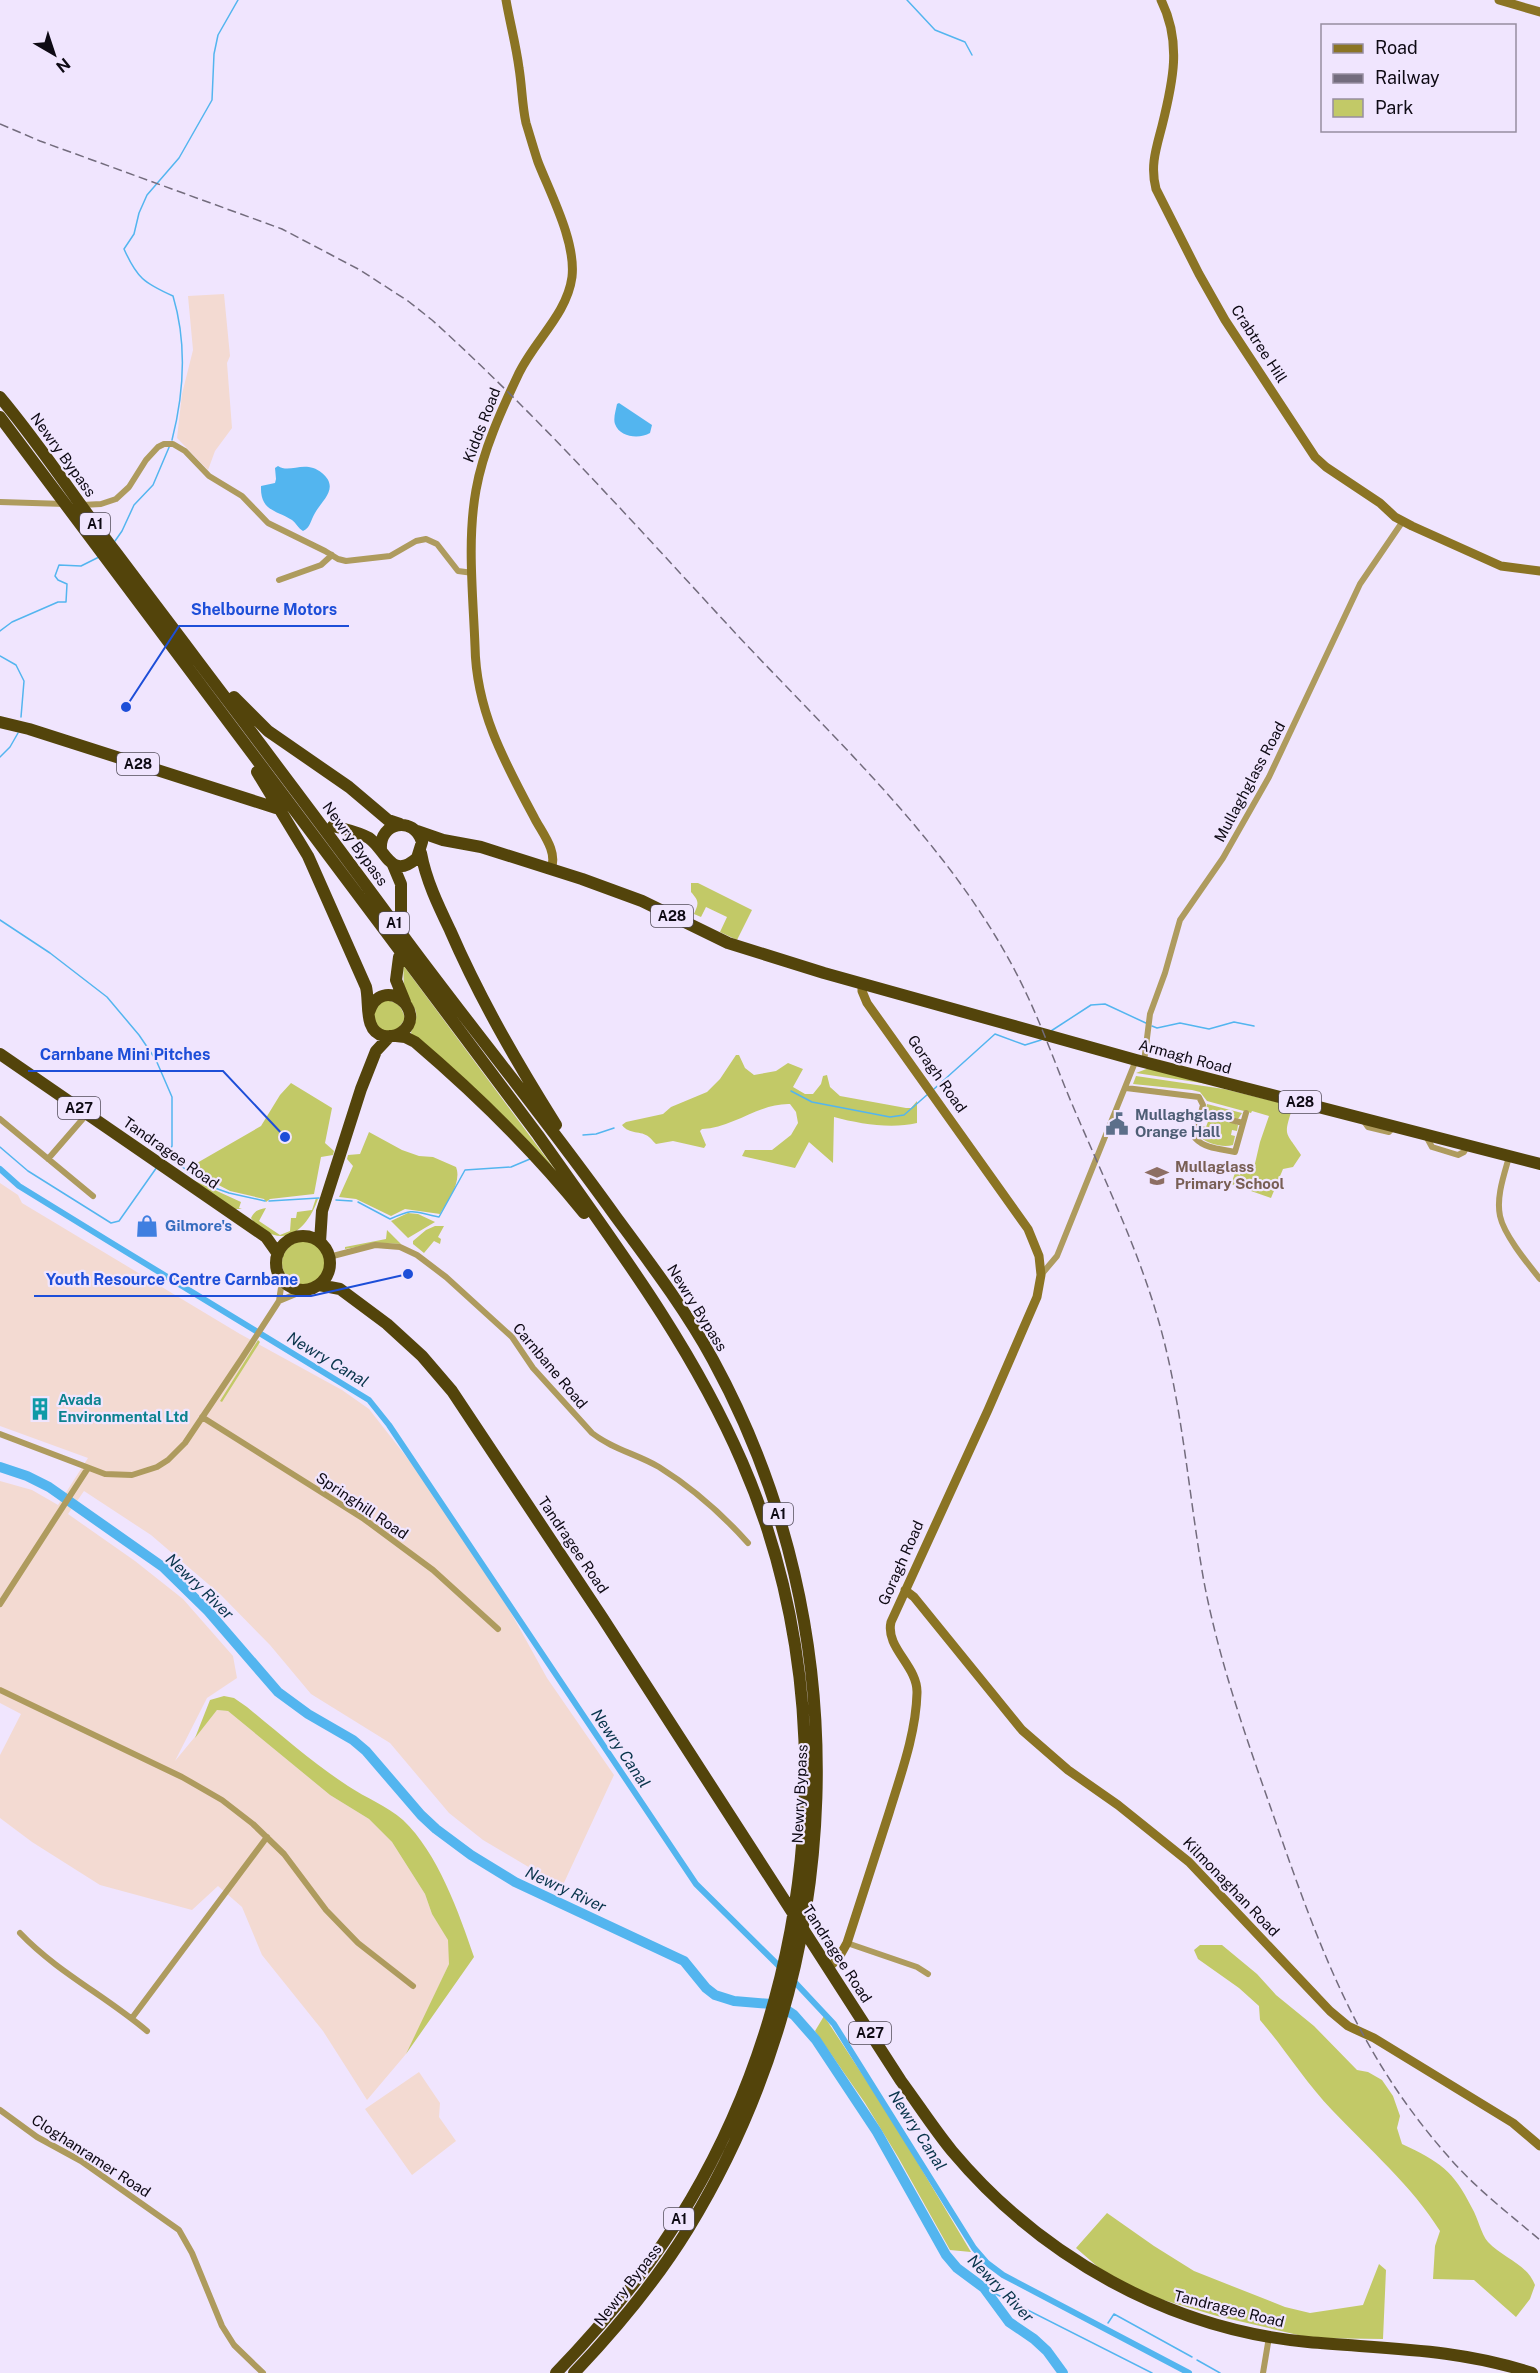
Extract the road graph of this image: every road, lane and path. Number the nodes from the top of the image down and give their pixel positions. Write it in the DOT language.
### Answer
graph roads {
  1 [pos="506,0"];
  2 [pos="1161,0"];
  3 [pos="1499,0"];
  4 [pos="1539,9"];
  5 [pos="0,397"];
  6 [pos="0,417"];
  7 [pos="0,502"];
  8 [pos="1403,521"];
  9 [pos="332,555"];
  10 [pos="1540,571"];
  11 [pos="124,573"];
  12 [pos="473,573"];
  13 [pos="279,579"];
  14 [pos="198,659"];
  15 [pos="226,718"];
  16 [pos="0,722"];
  17 [pos="276,808"];
  18 [pos="400,824"];
  19 [pos="333,826"];
  20 [pos="387,830"];
  21 [pos="417,831"];
  22 [pos="367,836"];
  23 [pos="443,840"];
  24 [pos="381,849"];
  25 [pos="418,854"];
  26 [pos="393,865"];
  27 [pos="551,869"];
  28 [pos="401,884"];
  29 [pos="400,916"];
  30 [pos="399,957"];
  31 [pos="396,980"];
  32 [pos="862,983"];
  33 [pos="380,997"];
  34 [pos="405,1002"];
  35 [pos="369,1012"];
  36 [pos="373,1029"];
  37 [pos="393,1036"];
  38 [pos="376,1051"];
  39 [pos="0,1054"];
  40 [pos="1140,1061"];
  41 [pos="1126,1088"];
  42 [pos="1246,1113"];
  43 [pos="87,1114"];
  44 [pos="0,1119"];
  45 [pos="1232,1120"];
  46 [pos="1243,1123"];
  47 [pos="1509,1157"];
  48 [pos="48,1159"];
  49 [pos="1540,1164"];
  50 [pos="593,1184"];
  51 [pos="93,1196"];
  52 [pos="322,1211"];
  53 [pos="266,1237"];
  54 [pos="298,1237"];
  55 [pos="320,1242"];
  56 [pos="285,1243"];
  57 [pos="278,1254"];
  58 [pos="330,1261"];
  59 [pos="1041,1275"];
  60 [pos="1540,1279"];
  61 [pos="282,1281"];
  62 [pos="640,1282"];
  63 [pos="319,1285"];
  64 [pos="340,1289"];
  65 [pos="303,1291"];
  66 [pos="279,1301"];
  67 [pos="202,1417"];
  68 [pos="0,1434"];
  69 [pos="88,1468"];
  70 [pos="748,1531"];
  71 [pos="742,1536"];
  72 [pos="748,1544"];
  73 [pos="905,1590"];
  74 [pos="0,1604"];
  75 [pos="498,1629"];
  76 [pos="0,1690"];
  77 [pos="267,1837"];
  78 [pos="20,1933"];
  79 [pos="847,1943"];
  80 [pos="828,1968"];
  81 [pos="928,1974"];
  82 [pos="413,1986"];
  83 [pos="132,2018"];
  84 [pos="147,2031"];
  85 [pos="767,2044"];
  86 [pos="0,2110"];
  87 [pos="1540,2146"];
  88 [pos="1269,2336"];
  89 [pos="263,2373"];
  90 [pos="556,2373"];
  91 [pos="574,2373"];
  92 [pos="1263,2373"];
  93 [pos="1532,2373"];
  1 -- 12 [label="street, Kidds Road"];
  2 -- 8 [label="street, Crabtree Hill"];
  3 -- 4 [label="street"];
  5 -- 11 [label="highway, Newry Bypass / A1"];
  6 -- 11 [label="highway, Newry Bypass / A1"];
  7 -- 9 [label="street"];
  8 -- 10 [label="street, Crabtree Hill"];
  8 -- 40 [label="street, Mullaghglass Road"];
  9 -- 12 [label="street"];
  9 -- 13 [label="street"];
  11 -- 14 [label="highway, Newry Bypass / A1"];
  11 -- 15 [label="highway, Newry Bypass / A1"];
  12 -- 27 [label="street, Kidds Road"];
  14 -- 18 [label="highway"];
  14 -- 50 [label="highway, Newry Bypass / A1"];
  15 -- 35 [label="highway"];
  15 -- 62 [label="highway, Newry Bypass / A1"];
  16 -- 17 [label="highway, A28"];
  18 -- 20 [label="highway"];
  18 -- 21 [label="highway, A28"];
  19 -- 22 [label="highway"];
  20 -- 22 [label="highway"];
  20 -- 24 [label="highway"];
  21 -- 23 [label="highway, A28"];
  21 -- 25 [label="highway"];
  22 -- 24 [label="highway"];
  23 -- 25 [label="highway"];
  23 -- 27 [label="highway, A28"];
  24 -- 26 [label="highway"];
  25 -- 26 [label="highway"];
  25 -- 28 [label="highway"];
  25 -- 50 [label="highway"];
  26 -- 28 [label="highway"];
  27 -- 32 [label="highway, Armagh Road / A28"];
  28 -- 29 [label="highway"];
  30 -- 31 [label="highway"];
  31 -- 33 [label="highway"];
  31 -- 34 [label="highway"];
  32 -- 40 [label="highway, Armagh Road / A28"];
  32 -- 59 [label="street, Goragh Road"];
  33 -- 34 [label="highway"];
  33 -- 35 [label="highway"];
  34 -- 37 [label="highway"];
  35 -- 36 [label="highway"];
  36 -- 37 [label="highway"];
  36 -- 38 [label="highway"];
  37 -- 38 [label="highway"];
  37 -- 62 [label="highway"];
  38 -- 52 [label="highway"];
  39 -- 43 [label="highway, Tandragee Road / A27"];
  40 -- 41 [label="street, Goragh Road"];
  40 -- 47 [label="highway, Armagh Road / A28"];
  41 -- 46 [label="street"];
  41 -- 59 [label="street, Goragh Road"];
  42 -- 46 [label="street"];
  43 -- 48 [label="street"];
  43 -- 53 [label="highway, Tandragee Road / A27"];
  44 -- 48 [label="street"];
  45 -- 46 [label="street"];
  47 -- 49 [label="highway, Armagh Road / A28"];
  47 -- 60 [label="street"];
  48 -- 51 [label="street"];
  50 -- 85 [label="highway, Newry Bypass / A1"];
  52 -- 54 [label="highway"];
  52 -- 55 [label="highway"];
  53 -- 56 [label="highway, Tandragee Road / A27"];
  53 -- 57 [label="highway, Tandragee Road / A27"];
  54 -- 55 [label="highway"];
  54 -- 56 [label="highway"];
  55 -- 58 [label="highway"];
  56 -- 57 [label="highway"];
  57 -- 61 [label="highway, A27"];
  58 -- 63 [label="highway"];
  58 -- 64 [label="highway"];
  58 -- 71 [label="street, Carnbane Road"];
  59 -- 73 [label="street, Goragh Road"];
  61 -- 65 [label="highway"];
  61 -- 66 [label="street"];
  62 -- 85 [label="highway, Newry Bypass / A1"];
  63 -- 64 [label="highway, Tandragee Road / A27"];
  63 -- 65 [label="highway"];
  64 -- 80 [label="highway, Tandragee Road / A27"];
  65 -- 66 [label="street"];
  66 -- 67 [label="street"];
  67 -- 69 [label="street"];
  67 -- 75 [label="street, Springhill Road"];
  68 -- 69 [label="street"];
  69 -- 74 [label="street"];
  70 -- 71 [label="street"];
  71 -- 72 [label="street, Carnbane Road"];
  73 -- 79 [label="street, Goragh Road"];
  73 -- 87 [label="street, Kilmonaghan Road"];
  76 -- 77 [label="street"];
  77 -- 82 [label="street"];
  77 -- 83 [label="street"];
  78 -- 83 [label="street"];
  79 -- 80 [label="street, Goragh Road"];
  79 -- 81 [label="street"];
  80 -- 88 [label="highway, Tandragee Road / A27"];
  83 -- 84 [label="street"];
  85 -- 90 [label="highway, Newry Bypass / A1"];
  85 -- 91 [label="highway, Newry Bypass / A1"];
  86 -- 89 [label="street, Cloghanramer Road"];
  88 -- 92 [label="street"];
  88 -- 93 [label="highway, Tandragee Road / A27"];
}
